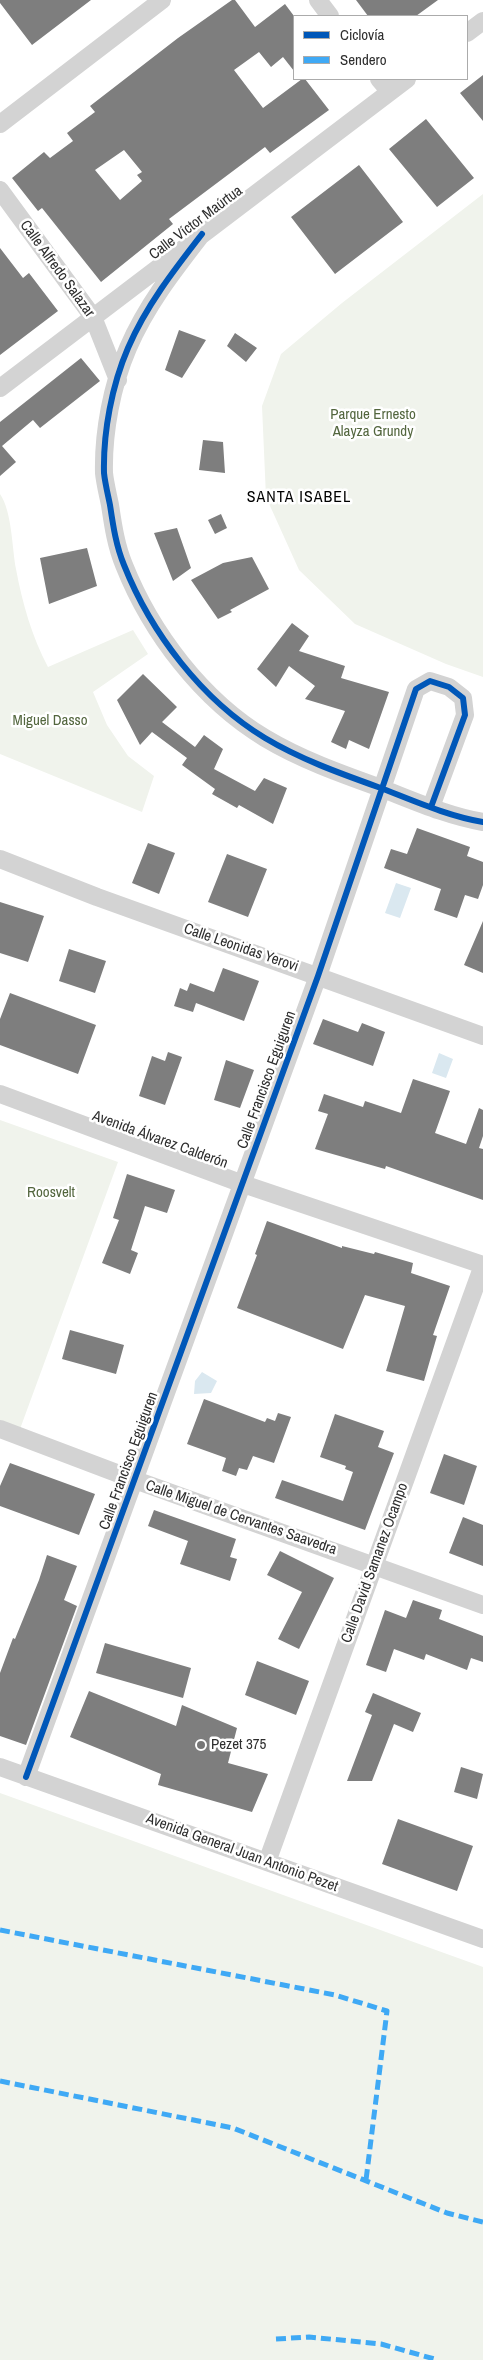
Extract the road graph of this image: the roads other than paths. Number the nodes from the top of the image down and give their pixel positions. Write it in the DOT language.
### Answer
graph roads {
  1 [pos="162,0"];
  2 [pos="318,0"];
  3 [pos="329,15"];
  4 [pos="483,20"];
  5 [pos="468,32"];
  6 [pos="402,80"];
  7 [pos="384,85"];
  8 [pos="0,124"];
  9 [pos="0,190"];
  10 [pos="202,234"];
  11 [pos="93,318"];
  12 [pos="118,380"];
  13 [pos="0,388"];
  14 [pos="381,788"];
  15 [pos="431,806"];
  16 [pos="483,822"];
  17 [pos="0,858"];
  18 [pos="318,976"];
  19 [pos="483,1036"];
  20 [pos="0,1094"];
  21 [pos="243,1184"];
  22 [pos="483,1265"];
  23 [pos="0,1429"];
  24 [pos="135,1480"];
  25 [pos="374,1564"];
  26 [pos="483,1605"];
  27 [pos="0,1767"];
  28 [pos="26,1777"];
  29 [pos="267,1862"];
  30 [pos="483,1939"];
  1 -- 8 [label="street"];
  2 -- 3 [label="street"];
  4 -- 5 [label="street"];
  6 -- 7 [label="street, Calle Víctor Maúrtua"];
  7 -- 10 [label="street, Calle Víctor Maúrtua"];
  9 -- 11 [label="street, Calle Alfredo Salazar"];
  10 -- 11 [label="street, Calle Víctor Maúrtua"];
  10 -- 12 [label="street"];
  11 -- 12 [label="street, Calle Alfredo Salazar"];
  11 -- 13 [label="street, Calle Víctor Maúrtua"];
  12 -- 14 [label="street"];
  14 -- 15 [label="street"];
  14 -- 15 [label="street, Calle Francisco Eguiguren"];
  14 -- 18 [label="street, Calle Francisco Eguiguren"];
  15 -- 16 [label="street"];
  17 -- 18 [label="street, Calle Leonidas Yerovi"];
  18 -- 19 [label="street, Calle Leonidas Yerovi"];
  18 -- 21 [label="street, Calle Francisco Eguiguren"];
  20 -- 21 [label="street, Avenida Álvarez Calderón"];
  21 -- 22 [label="street, Avenida Álvarez Calderón"];
  21 -- 24 [label="street, Calle Francisco Eguiguren"];
  22 -- 25 [label="street, Calle David Samanez Ocampo"];
  23 -- 24 [label="street, Calle Miguel de Cervantes Saavedra"];
  24 -- 25 [label="street, Calle Miguel de Cervantes Saavedra"];
  24 -- 28 [label="street, Calle Francisco Eguiguren"];
  25 -- 26 [label="street, Calle Miguel de Cervantes Saavedra"];
  25 -- 29 [label="street, Calle David Samanez Ocampo"];
  27 -- 28 [label="street, Avenida General Juan Antonio Pezet"];
  28 -- 29 [label="street, Avenida General Juan Antonio Pezet"];
  29 -- 30 [label="street, Avenida General Juan Antonio Pezet"];
}
